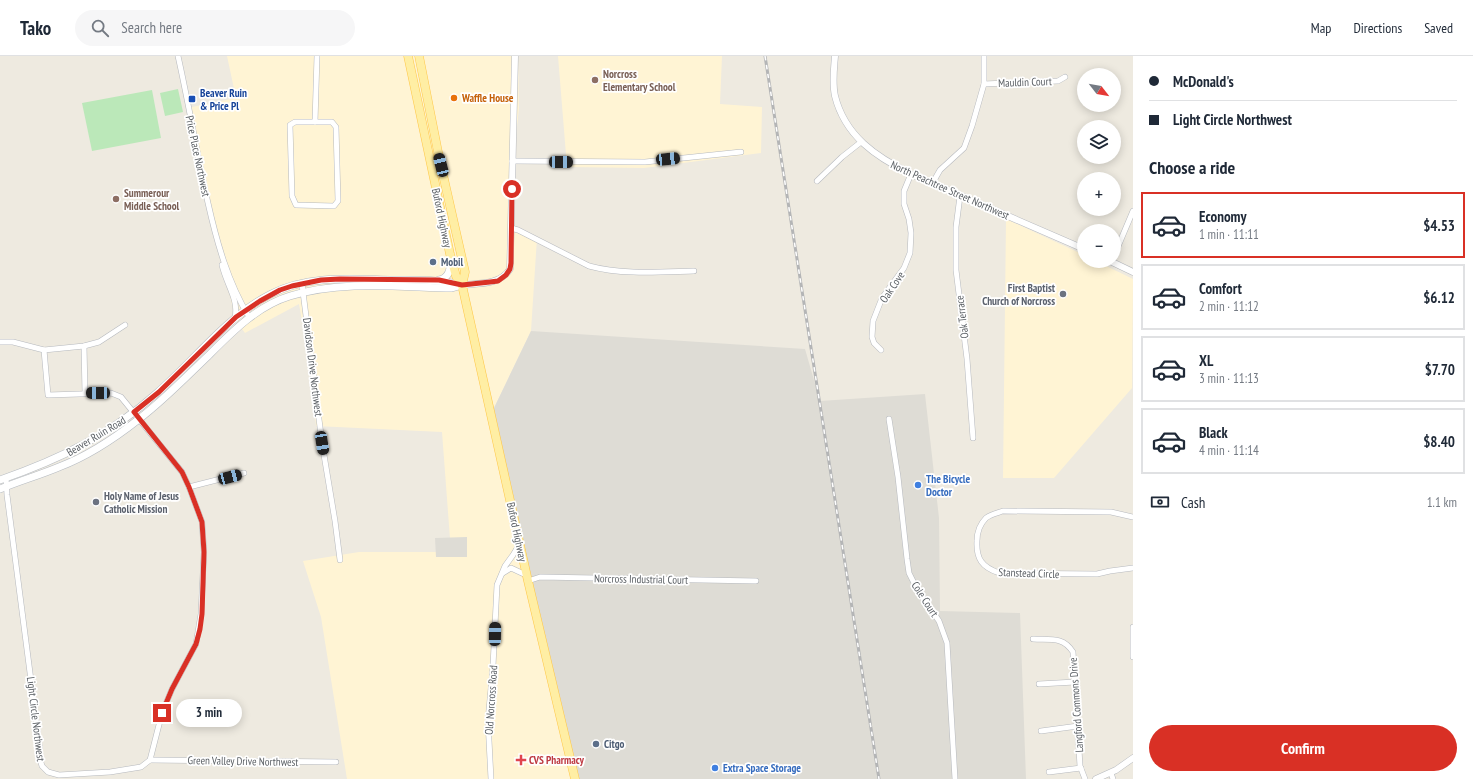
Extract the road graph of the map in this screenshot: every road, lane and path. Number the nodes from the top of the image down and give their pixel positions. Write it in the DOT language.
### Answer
graph roads {
  1 [pos="178,56"];
  2 [pos="317,56"];
  3 [pos="408,56"];
  4 [pos="419,56"];
  5 [pos="515,56"];
  6 [pos="835,56"];
  7 [pos="984,56"];
  8 [pos="1065,77"];
  9 [pos="984,84"];
  10 [pos="315,122"];
  11 [pos="861,142"];
  12 [pos="437,143"];
  13 [pos="427,145"];
  14 [pos="741,152"];
  15 [pos="512,161"];
  16 [pos="911,174"];
  17 [pos="818,181"];
  18 [pos="932,184"];
  19 [pos="960,196"];
  20 [pos="1133,211"];
  21 [pos="511,228"];
  22 [pos="1121,239"];
  23 [pos="1077,246"];
  24 [pos="450,254"];
  25 [pos="222,256"];
  26 [pos="1121,265"];
  27 [pos="694,271"];
  28 [pos="1133,272"];
  29 [pos="439,280"];
  30 [pos="302,284"];
  31 [pos="462,285"];
  32 [pos="304,292"];
  33 [pos="245,310"];
  34 [pos="249,317"];
  35 [pos="235,318"];
  36 [pos="126,325"];
  37 [pos="0,342"];
  38 [pos="84,346"];
  39 [pos="44,350"];
  40 [pos="881,350"];
  41 [pos="85,393"];
  42 [pos="134,412"];
  43 [pos="139,419"];
  44 [pos="889,419"];
  45 [pos="973,438"];
  46 [pos="244,473"];
  47 [pos="3,479"];
  48 [pos="189,487"];
  49 [pos="3,488"];
  50 [pos="1133,517"];
  51 [pos="520,544"];
  52 [pos="340,560"];
  53 [pos="1133,568"];
  54 [pos="502,573"];
  55 [pos="527,578"];
  56 [pos="756,581"];
  57 [pos="1133,627"];
  58 [pos="1033,639"];
  59 [pos="1133,643"];
  60 [pos="1133,657"];
  61 [pos="1075,682"];
  62 [pos="1039,684"];
  63 [pos="1078,726"];
  64 [pos="1041,731"];
  65 [pos="1133,758"];
  66 [pos="150,760"];
  67 [pos="336,762"];
  68 [pos="1081,768"];
  69 [pos="1049,772"];
  70 [pos="1111,772"];
  71 [pos="491,779"];
  72 [pos="575,779"];
  73 [pos="955,779"];
  74 [pos="1085,779"];
  75 [pos="1096,779"];
  76 [pos="1113,779"];
  1 -- 25 [label="street, Price Place Northwest"];
  2 -- 10 [label="street"];
  3 -- 13 [label="main road, Buford Highway"];
  4 -- 12 [label="main road, Buford Highway"];
  5 -- 15 [label="street"];
  6 -- 11 [label="street, North Peachtree Street Northwest"];
  7 -- 9 [label="street"];
  8 -- 9 [label="street, Mauldin Court"];
  9 -- 18 [label="street"];
  10 -- 10 [label="street"];
  11 -- 16 [label="street, North Peachtree Street Northwest"];
  11 -- 17 [label="street"];
  12 -- 13 [label="main road"];
  12 -- 31 [label="main road, Buford Highway"];
  13 -- 24 [label="main road, Buford Highway"];
  14 -- 15 [label="street"];
  15 -- 21 [label="street"];
  16 -- 18 [label="street, North Peachtree Street Northwest"];
  16 -- 40 [label="street, Oak Cove"];
  18 -- 19 [label="street, North Peachtree Street Northwest"];
  19 -- 23 [label="street, North Peachtree Street Northwest"];
  19 -- 45 [label="street, Oak Terrace"];
  20 -- 22 [label="street"];
  21 -- 27 [label="street"];
  21 -- 31 [label="street"];
  24 -- 29 [label="main road"];
  24 -- 31 [label="main road, Buford Highway"];
  25 -- 33 [label="street, Price Place Northwest"];
  25 -- 35 [label="street, Price Place Northwest"];
  26 -- 28 [label="street"];
  29 -- 30 [label="main road, Beaver Ruin Road"];
  29 -- 31 [label="main road, Beaver Ruin Road"];
  30 -- 32 [label="street, Davidson Drive Northwest"];
  30 -- 33 [label="main road, Beaver Ruin Road"];
  31 -- 32 [label="main road, Beaver Ruin Road"];
  31 -- 51 [label="main road, Buford Highway"];
  32 -- 34 [label="main road, Beaver Ruin Road"];
  32 -- 52 [label="street, Davidson Drive Northwest"];
  33 -- 34 [label="street, Price Place Northwest"];
  33 -- 35 [label="main road, Beaver Ruin Road"];
  34 -- 43 [label="main road, Beaver Ruin Road"];
  35 -- 42 [label="main road, Beaver Ruin Road"];
  36 -- 38 [label="street"];
  37 -- 39 [label="street"];
  38 -- 39 [label="street"];
  38 -- 41 [label="street"];
  39 -- 41 [label="street"];
  41 -- 42 [label="street"];
  42 -- 43 [label="street"];
  42 -- 47 [label="main road, Beaver Ruin Road"];
  43 -- 48 [label="street"];
  43 -- 49 [label="main road, Beaver Ruin Road"];
  44 -- 73 [label="street, Cole Court"];
  46 -- 48 [label="street"];
  47 -- 49 [label="street, Light Circle Northwest"];
  48 -- 66 [label="street"];
  49 -- 66 [label="street, Light Circle Northwest"];
  50 -- 53 [label="street, Stanstead Circle"];
  51 -- 54 [label="street, Old Norcross Road"];
  51 -- 55 [label="main road, Buford Highway"];
  54 -- 55 [label="street"];
  54 -- 71 [label="street, Old Norcross Road"];
  55 -- 56 [label="street, Norcross Industrial Court"];
  55 -- 72 [label="main road, Buford Highway"];
  57 -- 59 [label="street"];
  58 -- 61 [label="street, Langford Commons Drive"];
  59 -- 60 [label="street"];
  61 -- 62 [label="street"];
  61 -- 63 [label="street, Langford Commons Drive"];
  63 -- 64 [label="street"];
  63 -- 68 [label="street, Langford Commons Drive"];
  65 -- 70 [label="street"];
  66 -- 67 [label="street, Green Valley Drive Northwest"];
  68 -- 69 [label="street"];
  68 -- 74 [label="street, Langford Commons Drive"];
  70 -- 75 [label="street"];
  70 -- 76 [label="street"];
}
